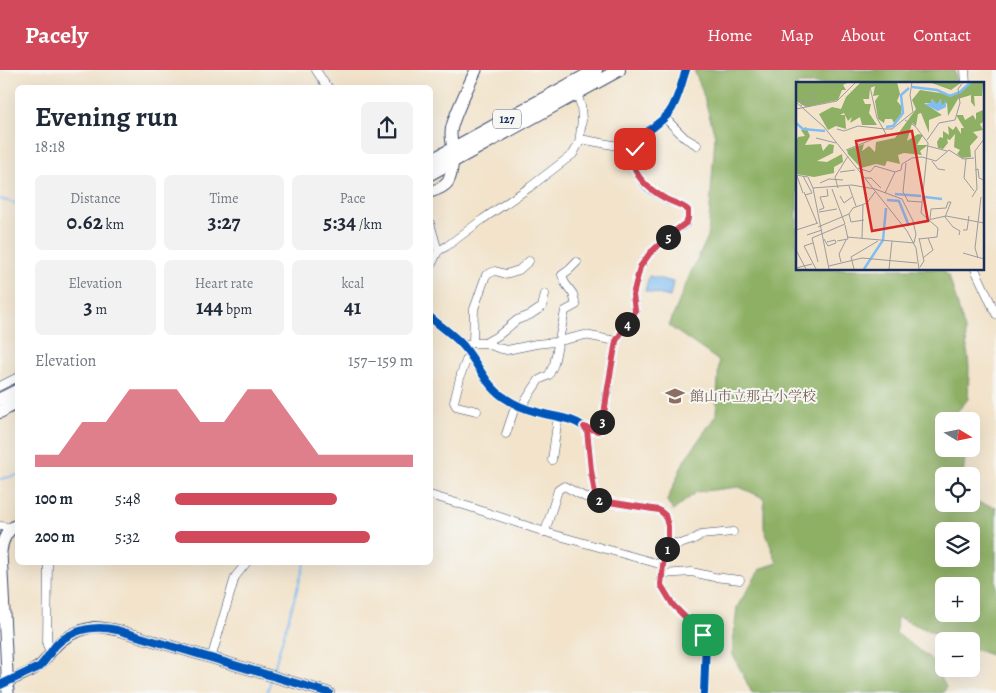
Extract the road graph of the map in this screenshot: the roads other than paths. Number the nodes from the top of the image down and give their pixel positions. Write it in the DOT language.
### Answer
graph roads {
  1 [pos="316,70"];
  2 [pos="476,70"];
  3 [pos="619,70"];
  4 [pos="686,70"];
  5 [pos="588,72"];
  6 [pos="326,85"];
  7 [pos="577,94"];
  8 [pos="664,117"];
  9 [pos="580,138"];
  10 [pos="697,145"];
  11 [pos="635,149"];
  12 [pos="453,155"];
  13 [pos="433,160"];
  14 [pos="433,172"];
  15 [pos="433,191"];
  16 [pos="433,233"];
  17 [pos="438,250"];
  18 [pos="433,261"];
  19 [pos="530,261"];
  20 [pos="577,262"];
  21 [pos="975,270"];
  22 [pos="545,294"];
  23 [pos="996,314"];
  24 [pos="433,321"];
  25 [pos="558,341"];
  26 [pos="616,341"];
  27 [pos="473,343"];
  28 [pos="484,343"];
  29 [pos="466,350"];
  30 [pos="15,378"];
  31 [pos="0,386"];
  32 [pos="15,392"];
  33 [pos="0,399"];
  34 [pos="15,404"];
  35 [pos="518,406"];
  36 [pos="477,411"];
  37 [pos="0,412"];
  38 [pos="558,417"];
  39 [pos="584,427"];
  40 [pos="506,434"];
  41 [pos="552,460"];
  42 [pos="433,497"];
  43 [pos="596,500"];
  44 [pos="15,525"];
  45 [pos="0,526"];
  46 [pos="545,532"];
  47 [pos="733,532"];
  48 [pos="668,542"];
  49 [pos="48,565"];
  50 [pos="245,565"];
  51 [pos="663,565"];
  52 [pos="1,568"];
  53 [pos="662,574"];
  54 [pos="740,580"];
  55 [pos="51,652"];
  56 [pos="210,659"];
  57 [pos="4,683"];
  58 [pos="8,693"];
  59 [pos="329,693"];
  60 [pos="704,693"];
  1 -- 6 [label="street"];
  2 -- 12 [label="main road"];
  3 -- 7 [label="highway, 127"];
  4 -- 8 [label="street"];
  5 -- 12 [label="highway, 127"];
  7 -- 9 [label="street"];
  7 -- 12 [label="highway, 127"];
  8 -- 10 [label="street"];
  8 -- 11 [label="street"];
  9 -- 11 [label="street"];
  9 -- 17 [label="street"];
  11 -- 26 [label="street"];
  12 -- 13 [label="highway, 127"];
  12 -- 14 [label="highway, 127"];
  12 -- 15 [label="main road"];
  16 -- 17 [label="street"];
  17 -- 18 [label="street"];
  19 -- 27 [label="street"];
  20 -- 25 [label="street"];
  21 -- 23 [label="street"];
  22 -- 28 [label="street"];
  24 -- 29 [label="street"];
  25 -- 26 [label="street"];
  25 -- 28 [label="street"];
  25 -- 35 [label="street"];
  26 -- 39 [label="street"];
  27 -- 28 [label="street"];
  27 -- 29 [label="street"];
  29 -- 35 [label="street"];
  29 -- 36 [label="street"];
  30 -- 31 [label="street"];
  32 -- 33 [label="highway"];
  34 -- 37 [label="highway"];
  35 -- 38 [label="street"];
  35 -- 40 [label="street"];
  38 -- 39 [label="street"];
  38 -- 41 [label="street"];
  39 -- 43 [label="street"];
  42 -- 46 [label="street"];
  43 -- 46 [label="street"];
  43 -- 48 [label="street"];
  44 -- 45 [label="street"];
  44 -- 52 [label="main road"];
  46 -- 51 [label="street"];
  47 -- 48 [label="street"];
  48 -- 51 [label="street"];
  49 -- 55 [label="street"];
  50 -- 56 [label="street"];
  51 -- 53 [label="street"];
  52 -- 57 [label="main road"];
  53 -- 54 [label="street"];
  53 -- 60 [label="street"];
  55 -- 56 [label="street"];
  55 -- 57 [label="street"];
  56 -- 59 [label="street"];
  57 -- 58 [label="main road"];
}
